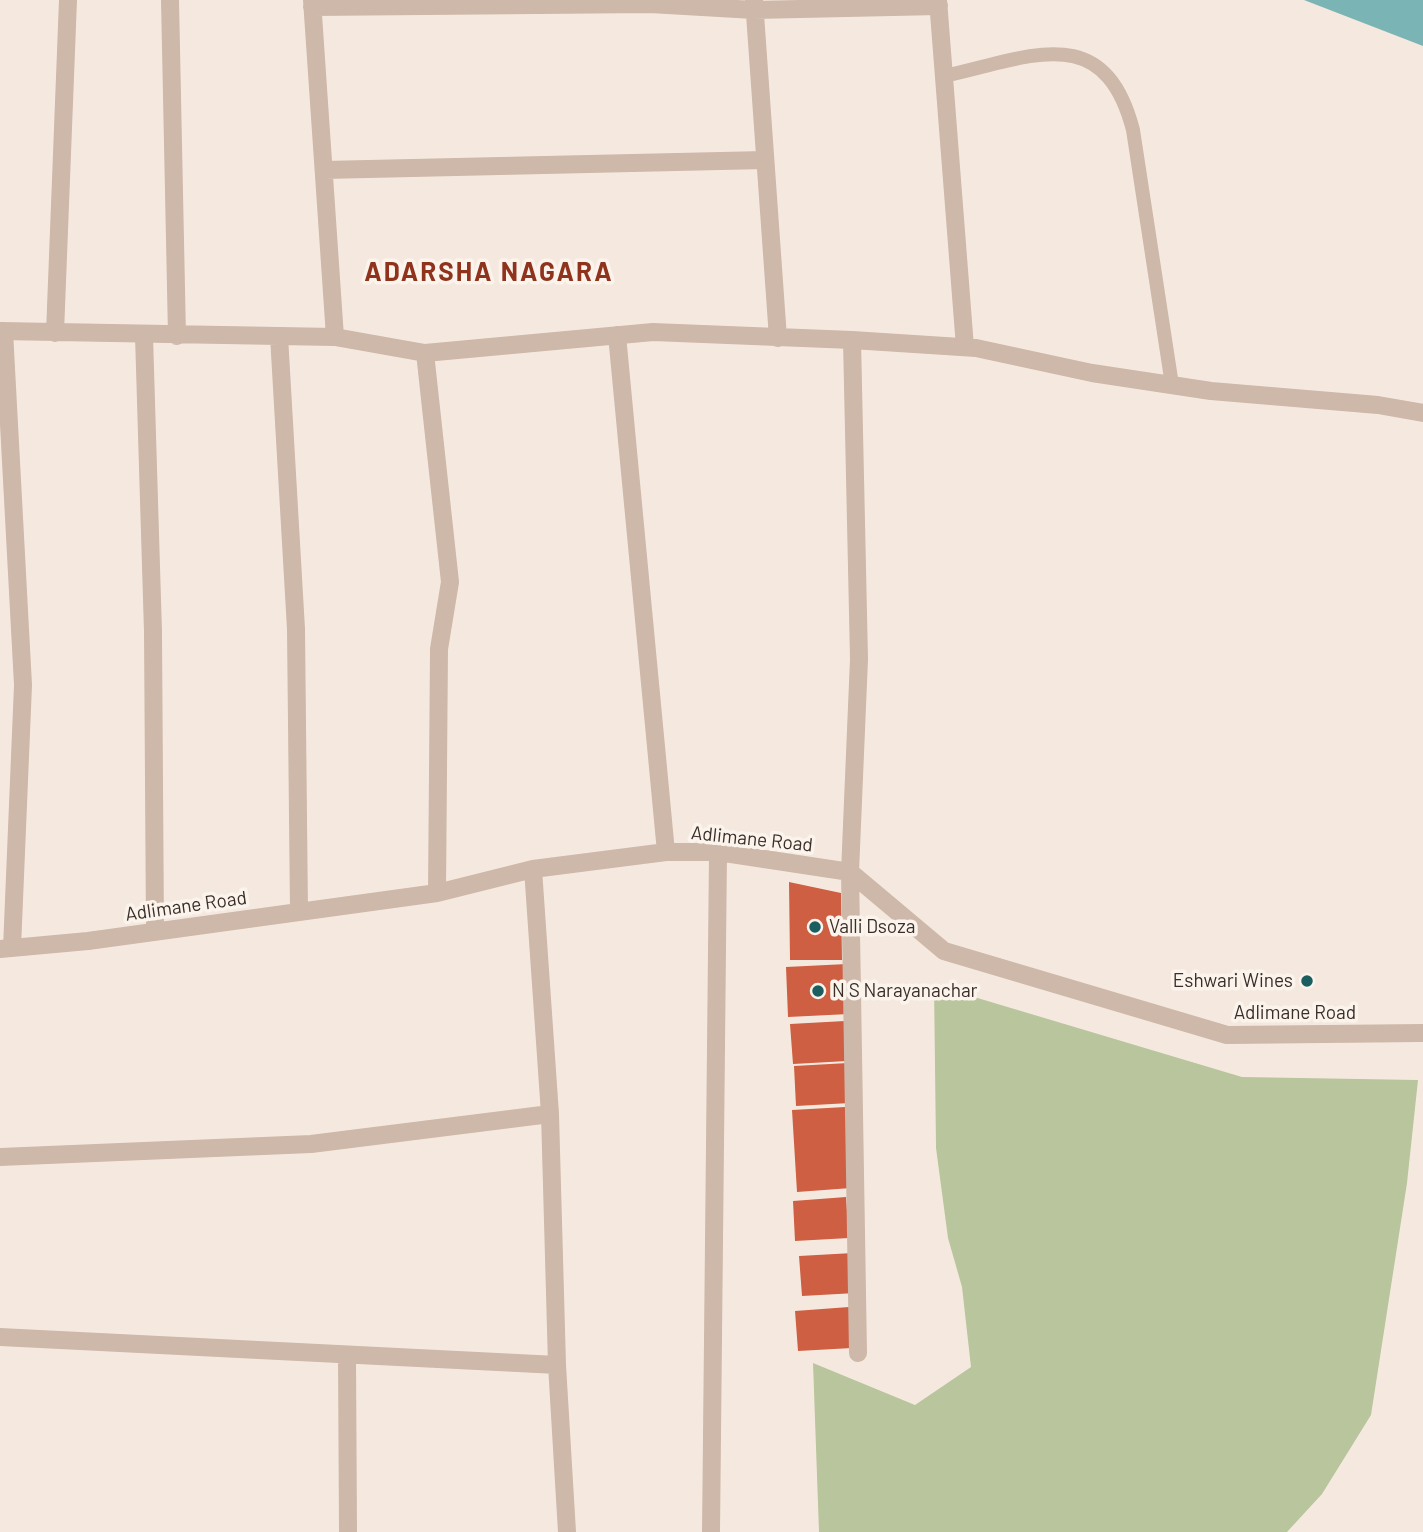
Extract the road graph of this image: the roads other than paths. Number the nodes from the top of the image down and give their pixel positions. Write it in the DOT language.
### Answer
graph roads {
  1 [pos="68,0"];
  2 [pos="170,0"];
  3 [pos="938,3"];
  4 [pos="312,4"];
  5 [pos="754,5"];
  6 [pos="944,76"];
  7 [pos="765,160"];
  8 [pos="324,170"];
  9 [pos="2,331"];
  10 [pos="55,333"];
  11 [pos="617,335"];
  12 [pos="144,336"];
  13 [pos="177,336"];
  14 [pos="279,336"];
  15 [pos="335,337"];
  16 [pos="778,338"];
  17 [pos="852,340"];
  18 [pos="965,347"];
  19 [pos="425,353"];
  20 [pos="1172,385"];
  21 [pos="1423,412"];
  22 [pos="666,852"];
  23 [pos="718,852"];
  24 [pos="533,869"];
  25 [pos="850,872"];
  26 [pos="437,893"];
  27 [pos="299,912"];
  28 [pos="155,932"];
  29 [pos="6,949"];
  30 [pos="1423,1032"];
  31 [pos="550,1114"];
  32 [pos="0,1157"];
  33 [pos="0,1337"];
  34 [pos="858,1353"];
  35 [pos="346,1356"];
  36 [pos="557,1365"];
  37 [pos="348,1532"];
  38 [pos="567,1532"];
  39 [pos="711,1532"];
  1 -- 10 [label="street"];
  2 -- 13 [label="street"];
  3 -- 5 [label="street"];
  3 -- 6 [label="street"];
  4 -- 5 [label="street"];
  4 -- 8 [label="street"];
  5 -- 7 [label="street"];
  6 -- 18 [label="street"];
  6 -- 20 [label="lane"];
  7 -- 8 [label="street"];
  7 -- 16 [label="street"];
  8 -- 15 [label="street"];
  9 -- 10 [label="street"];
  9 -- 29 [label="street"];
  10 -- 12 [label="street"];
  11 -- 16 [label="street"];
  11 -- 19 [label="street"];
  11 -- 22 [label="street"];
  12 -- 13 [label="street"];
  12 -- 28 [label="street"];
  13 -- 14 [label="street"];
  14 -- 15 [label="street"];
  14 -- 27 [label="street"];
  15 -- 19 [label="street"];
  16 -- 17 [label="street"];
  17 -- 18 [label="street"];
  17 -- 25 [label="street"];
  18 -- 20 [label="street"];
  19 -- 26 [label="street"];
  20 -- 21 [label="street"];
  22 -- 23 [label="street, Adlimane Road"];
  22 -- 24 [label="street, Adlimane Road"];
  23 -- 25 [label="street, Adlimane Road"];
  23 -- 39 [label="street"];
  24 -- 26 [label="street, Adlimane Road"];
  24 -- 31 [label="street"];
  25 -- 30 [label="street, Adlimane Road"];
  25 -- 34 [label="street"];
  26 -- 27 [label="street, Adlimane Road"];
  27 -- 28 [label="street, Adlimane Road"];
  28 -- 29 [label="street, Adlimane Road"];
  31 -- 32 [label="street"];
  31 -- 36 [label="street"];
  33 -- 35 [label="street"];
  35 -- 36 [label="street"];
  35 -- 37 [label="street"];
  36 -- 38 [label="street"];
}
